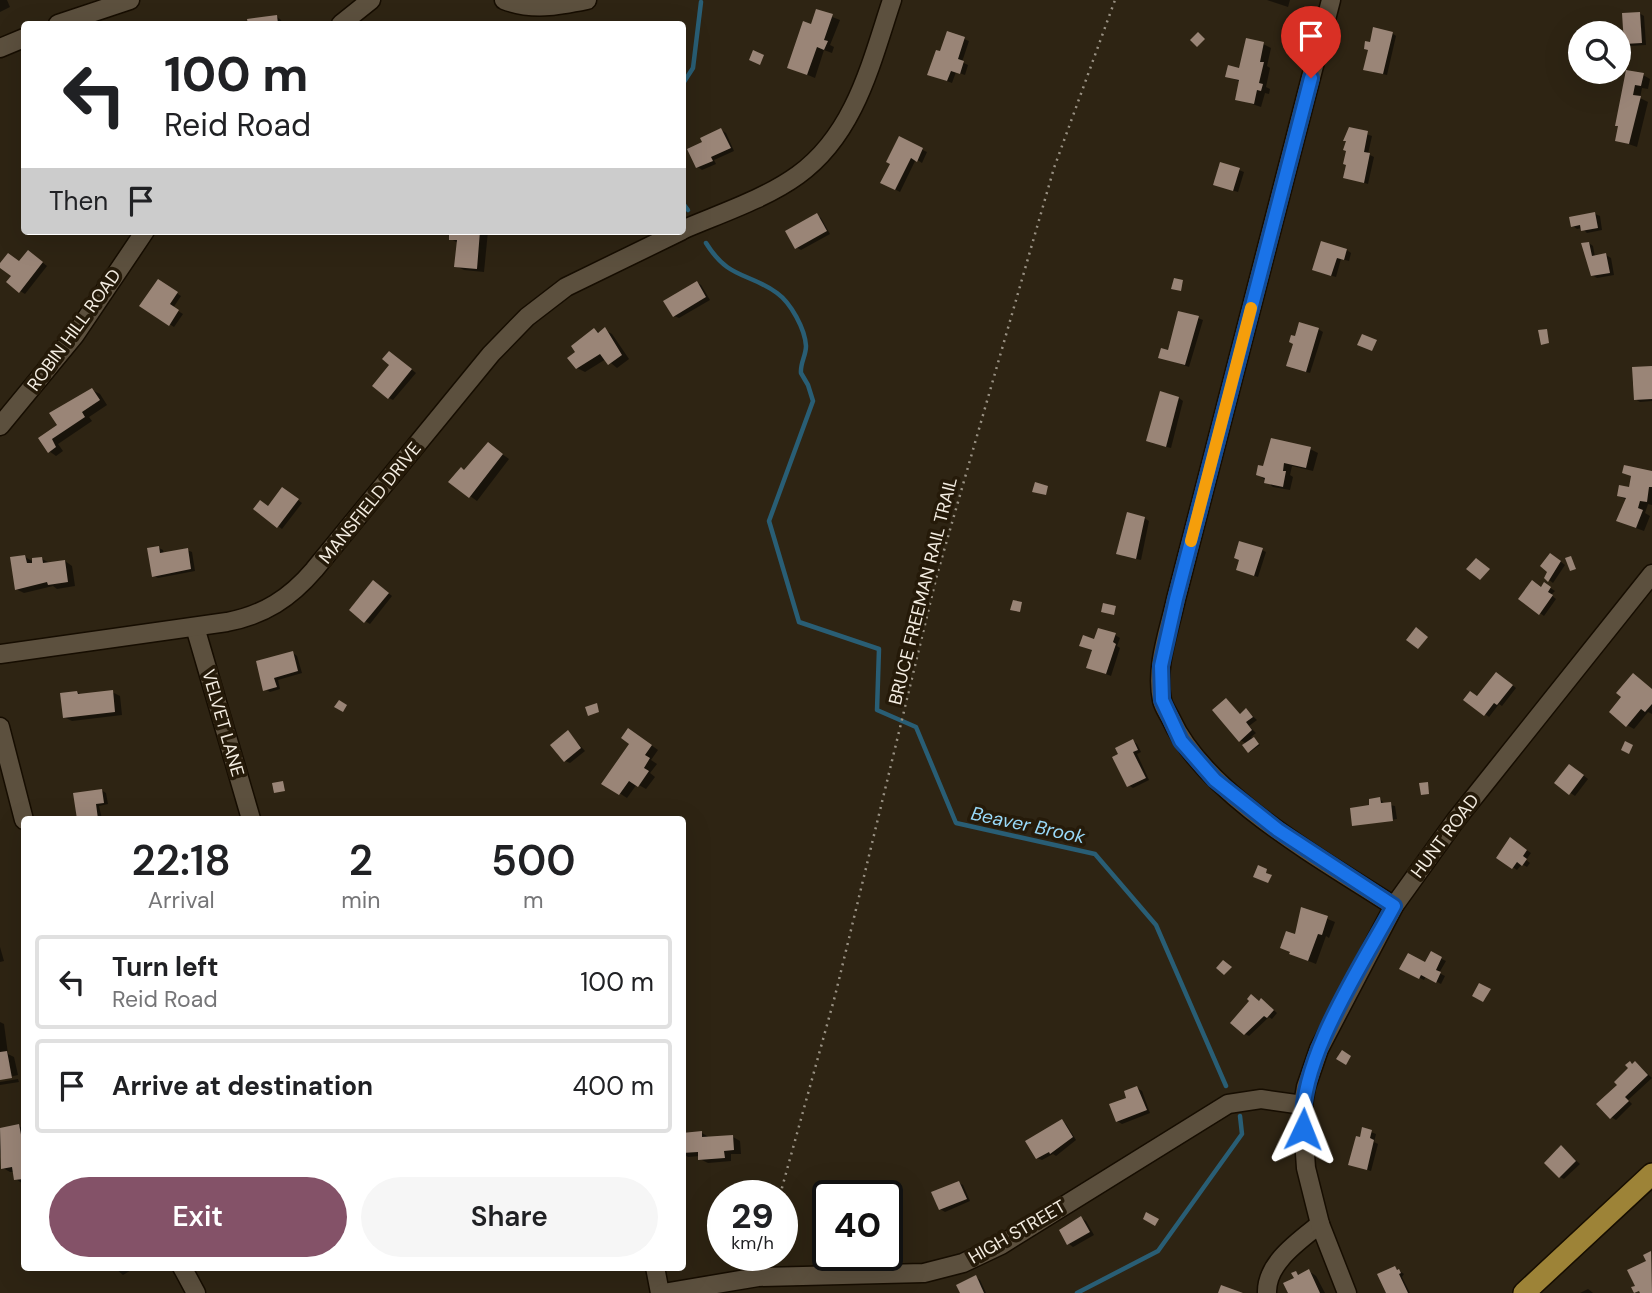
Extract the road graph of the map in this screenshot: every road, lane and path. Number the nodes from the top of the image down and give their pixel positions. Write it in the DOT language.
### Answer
graph roads {
  1 [pos="130,0"];
  2 [pos="371,0"];
  3 [pos="504,0"];
  4 [pos="587,0"];
  5 [pos="891,0"];
  6 [pos="1115,0"];
  7 [pos="1331,0"];
  8 [pos="67,21"];
  9 [pos="345,21"];
  10 [pos="21,39"];
  11 [pos="0,48"];
  12 [pos="686,229"];
  13 [pos="142,235"];
  14 [pos="674,235"];
  15 [pos="0,426"];
  16 [pos="1652,574"];
  17 [pos="195,626"];
  18 [pos="0,654"];
  19 [pos="0,726"];
  20 [pos="23,816"];
  21 [pos="250,816"];
  22 [pos="1394,906"];
  23 [pos="1303,1105"];
  24 [pos="1652,1174"];
  25 [pos="784,1180"];
  26 [pos="1320,1224"];
  27 [pos="184,1271"];
  28 [pos="656,1271"];
  29 [pos="196,1293"];
  30 [pos="661,1293"];
  31 [pos="1267,1293"];
  32 [pos="1347,1293"];
  33 [pos="1524,1293"];
  1 -- 8 [label="street"];
  2 -- 9 [label="street"];
  3 -- 4 [label="street"];
  5 -- 12 [label="street, MANSFIELD DRIVE"];
  6 -- 25 [label="path, BRUCE FREEMAN RAIL TRAIL"];
  7 -- 22 [label="street"];
  10 -- 11 [label="street"];
  13 -- 15 [label="street, ROBIN HILL ROAD"];
  14 -- 17 [label="street, MANSFIELD DRIVE"];
  16 -- 22 [label="street, HUNT ROAD"];
  17 -- 18 [label="street, MANSFIELD DRIVE"];
  17 -- 21 [label="street, VELVET LANE"];
  19 -- 20 [label="street"];
  22 -- 23 [label="street, HUNT ROAD"];
  23 -- 26 [label="street, HUNT ROAD"];
  23 -- 30 [label="street, HIGH STREET"];
  24 -- 33 [label="main road"];
  26 -- 31 [label="street"];
  26 -- 32 [label="street, HUNT ROAD"];
  27 -- 29 [label="street"];
  28 -- 30 [label="street"];
}
